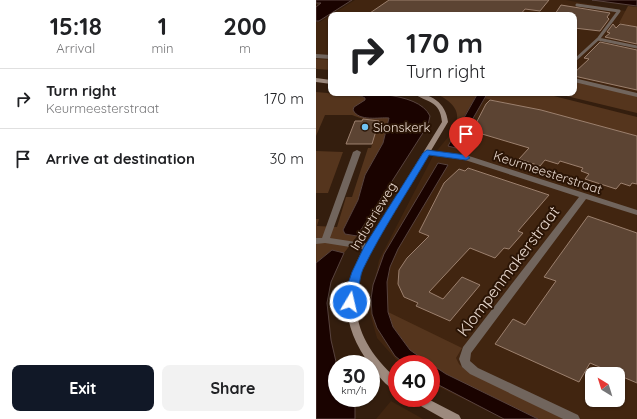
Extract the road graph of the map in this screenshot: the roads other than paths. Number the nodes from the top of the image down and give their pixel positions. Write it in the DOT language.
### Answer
graph roads {
  1 [pos="577,5"];
  2 [pos="598,39"];
  3 [pos="637,47"];
  4 [pos="316,56"];
  5 [pos="328,57"];
  6 [pos="577,58"];
  7 [pos="316,80"];
  8 [pos="577,81"];
  9 [pos="328,82"];
  10 [pos="637,95"];
  11 [pos="425,96"];
  12 [pos="357,152"];
  13 [pos="427,153"];
  14 [pos="584,196"];
  15 [pos="637,213"];
  16 [pos="325,240"];
  17 [pos="316,241"];
  18 [pos="369,247"];
  19 [pos="388,378"];
  20 [pos="433,407"];
  21 [pos="455,419"];
  22 [pos="574,419"];
  1 -- 2 [label="lane"];
  2 -- 3 [label="lane"];
  2 -- 6 [label="lane"];
  4 -- 5 [label="street"];
  7 -- 9 [label="street"];
  8 -- 10 [label="street"];
  11 -- 13 [label="street, Industrieweg"];
  12 -- 16 [label="street"];
  13 -- 14 [label="street, Keurmeesterstraat"];
  13 -- 18 [label="street, Industrieweg"];
  14 -- 15 [label="street, Keurmeesterstraat"];
  14 -- 22 [label="street, Klompenmakerstraat"];
  16 -- 17 [label="street"];
  16 -- 18 [label="street"];
  18 -- 19 [label="street, Industrieweg"];
  20 -- 21 [label="street"];
}
